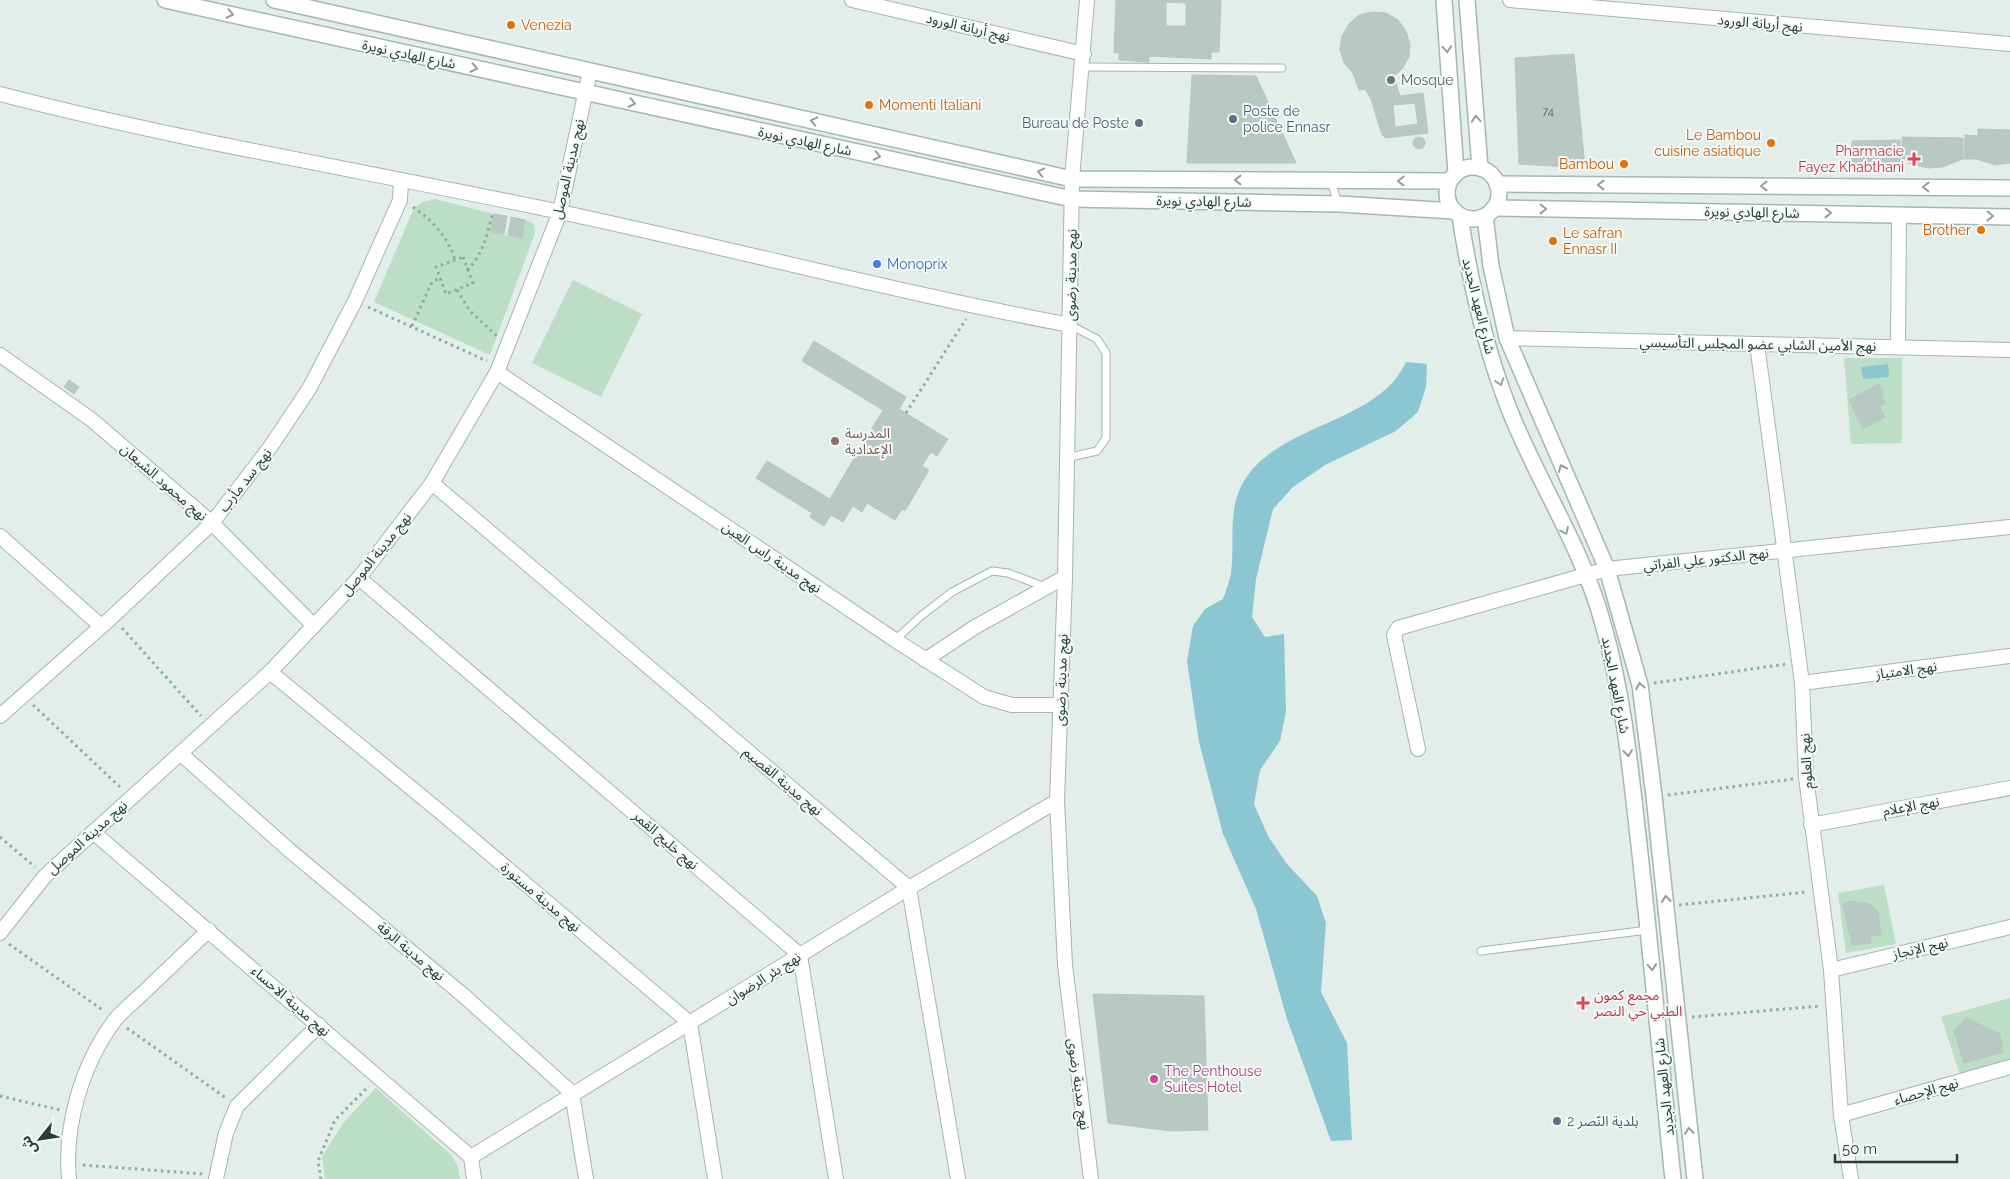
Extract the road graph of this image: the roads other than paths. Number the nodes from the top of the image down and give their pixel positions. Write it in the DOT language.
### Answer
graph roads {
  1 [pos="165,0"];
  2 [pos="274,0"];
  3 [pos="852,0"];
  4 [pos="1087,0"];
  5 [pos="1444,0"];
  6 [pos="1467,0"];
  7 [pos="1510,0"];
  8 [pos="867,2"];
  9 [pos="1642,6"];
  10 [pos="2010,44"];
  11 [pos="1083,61"];
  12 [pos="1282,68"];
  13 [pos="590,71"];
  14 [pos="584,93"];
  15 [pos="0,94"];
  16 [pos="1480,168"];
  17 [pos="1453,177"];
  18 [pos="1072,179"];
  19 [pos="1331,180"];
  20 [pos="401,181"];
  21 [pos="1498,184"];
  22 [pos="2010,188"];
  23 [pos="1072,199"];
  24 [pos="1339,204"];
  25 [pos="560,212"];
  26 [pos="1489,212"];
  27 [pos="1457,214"];
  28 [pos="1898,215"];
  29 [pos="2010,217"];
  30 [pos="1070,325"];
  31 [pos="1507,338"];
  32 [pos="1757,344"];
  33 [pos="1898,347"];
  34 [pos="2010,350"];
  35 [pos="0,355"];
  36 [pos="498,369"];
  37 [pos="1066,458"];
  38 [pos="432,483"];
  39 [pos="212,523"];
  40 [pos="2010,527"];
  41 [pos="0,536"];
  42 [pos="1783,551"];
  43 [pos="1607,569"];
  44 [pos="1586,574"];
  45 [pos="1065,577"];
  46 [pos="359,578"];
  47 [pos="1045,588"];
  48 [pos="101,626"];
  49 [pos="314,626"];
  50 [pos="895,640"];
  51 [pos="2010,656"];
  52 [pos="925,660"];
  53 [pos="270,672"];
  54 [pos="1802,684"];
  55 [pos="1061,706"];
  56 [pos="0,716"];
  57 [pos="1418,749"];
  58 [pos="181,754"];
  59 [pos="2010,788"];
  60 [pos="1057,801"];
  61 [pos="1811,825"];
  62 [pos="93,832"];
  63 [pos="909,888"];
  64 [pos="2010,927"];
  65 [pos="209,930"];
  66 [pos="1648,930"];
  67 [pos="0,933"];
  68 [pos="1482,950"];
  69 [pos="800,955"];
  70 [pos="1831,970"];
  71 [pos="690,1023"];
  72 [pos="319,1025"];
  73 [pos="2010,1066"];
  74 [pos="572,1093"];
  75 [pos="1841,1114"];
  76 [pos="471,1157"];
  77 [pos="215,1177"];
  78 [pos="69,1179"];
  79 [pos="474,1179"];
  80 [pos="586,1179"];
  81 [pos="714,1179"];
  82 [pos="836,1179"];
  83 [pos="958,1179"];
  84 [pos="1091,1179"];
  85 [pos="1673,1179"];
  86 [pos="1695,1179"];
  87 [pos="1851,1179"];
  1 -- 14 [label="main road, شارع الهادي نويرة, one-way"];
  2 -- 13 [label="main road, شارع الهادي نويرة"];
  3 -- 8 [label="street, نهج أريانة الورود"];
  4 -- 11 [label="street"];
  5 -- 17 [label="main road, one-way"];
  16 -- 6 [label="main road, one-way"];
  7 -- 9 [label="street, نهج أريانة الورود"];
  8 -- 11 [label="street, نهج أريانة الورود"];
  9 -- 10 [label="street, نهج أريانة الورود"];
  11 -- 12 [label="lane"];
  11 -- 18 [label="street"];
  13 -- 14 [label="street, نهج مدينة الموصل"];
  18 -- 13 [label="main road, شارع الهادي نويرة, one-way"];
  14 -- 23 [label="main road, شارع الهادي نويرة, one-way"];
  14 -- 25 [label="street, نهج مدينة الموصل"];
  15 -- 20 [label="street"];
  16 -- 17 [label="main road"];
  16 -- 21 [label="main road"];
  17 -- 19 [label="main road, شارع الهادي نويرة, one-way"];
  17 -- 27 [label="main road"];
  19 -- 18 [label="main road, شارع الهادي نويرة, one-way"];
  18 -- 23 [label="street, نهج مدينة رضوى"];
  19 -- 24 [label="lane"];
  20 -- 25 [label="street"];
  20 -- 39 [label="street, نهج سد مأرب"];
  22 -- 21 [label="main road, شارع الهادي نويرة, one-way"];
  21 -- 26 [label="main road"];
  23 -- 24 [label="main road, شارع الهادي نويرة"];
  23 -- 30 [label="street, نهج مدينة رضوى"];
  24 -- 27 [label="main road, شارع الهادي نويرة"];
  25 -- 30 [label="street"];
  25 -- 36 [label="street, نهج مدينة الموصل"];
  26 -- 27 [label="main road"];
  26 -- 28 [label="main road, شارع الهادي نويرة, one-way"];
  26 -- 31 [label="main road, شارع العهد الجديد"];
  27 -- 44 [label="main road, شارع العهد الجديد, one-way"];
  28 -- 29 [label="main road, شارع الهادي نويرة, one-way"];
  28 -- 33 [label="street"];
  30 -- 37 [label="street, نهج مدينة رضوى"];
  30 -- 37 [label="lane"];
  31 -- 32 [label="street, نهج الأمين الشابي عضو المجلس التأسيسي"];
  43 -- 31 [label="main road, شارع العهد الجديد, one-way"];
  32 -- 33 [label="street, نهج الأمين الشابي عضو المجلس التأسيسي"];
  32 -- 42 [label="street, نهج العلوم"];
  33 -- 34 [label="street, نهج الأمين الشابي عضو المجلس التأسيسي"];
  35 -- 39 [label="street, نهج محمود الشبعان"];
  36 -- 38 [label="street, نهج مدينة الموصل"];
  36 -- 50 [label="street, نهج مدينة راس العين"];
  37 -- 45 [label="street, نهج مدينة رضوى"];
  38 -- 46 [label="street, نهج مدينة الموصل"];
  38 -- 63 [label="street, نهج مدينة القصيم"];
  39 -- 48 [label="street, نهج سد مأرب"];
  39 -- 49 [label="street, نهج محمود الشبعان"];
  40 -- 42 [label="street, نهج الدكتور علي الفراتي"];
  41 -- 48 [label="street"];
  42 -- 43 [label="street, نهج الدكتور علي الفراتي"];
  42 -- 54 [label="street, نهج العلوم"];
  43 -- 44 [label="street, نهج الدكتور علي الفراتي"];
  86 -- 43 [label="main road, شارع العهد الجديد, one-way"];
  44 -- 57 [label="street, نهج الدكتور علي الفراتي"];
  44 -- 66 [label="main road, شارع العهد الجديد, one-way"];
  45 -- 47 [label="street"];
  45 -- 55 [label="street, نهج مدينة رضوى"];
  46 -- 49 [label="street, نهج مدينة الموصل"];
  46 -- 69 [label="street, نهج خليج القمر"];
  47 -- 50 [label="lane"];
  47 -- 52 [label="street"];
  48 -- 56 [label="street, نهج سد مأرب"];
  49 -- 53 [label="street, نهج مدينة الموصل"];
  50 -- 52 [label="street, نهج مدينة راس العين"];
  51 -- 54 [label="street, نهج الامتياز"];
  52 -- 55 [label="street, نهج مدينة راس العين"];
  53 -- 58 [label="street, نهج مدينة الموصل"];
  53 -- 71 [label="street, نهج مدينة مستورة"];
  54 -- 61 [label="street, نهج العلوم"];
  55 -- 60 [label="street, نهج مدينة رضوى"];
  58 -- 62 [label="street, نهج مدينة الموصل"];
  58 -- 74 [label="street, نهج مدينة الرقة"];
  59 -- 61 [label="street, نهج الإعلام"];
  60 -- 63 [label="street, نهج بئر الرضوان"];
  60 -- 84 [label="street, نهج مدينة رضوى"];
  61 -- 70 [label="street, نهج العلوم"];
  62 -- 65 [label="street, نهج مدينة الاحساء"];
  62 -- 67 [label="street, نهج مدينة الموصل"];
  63 -- 69 [label="street, نهج بئر الرضوان"];
  63 -- 83 [label="street"];
  64 -- 70 [label="street, نهج الإنجاز"];
  65 -- 72 [label="street, نهج مدينة الاحساء"];
  65 -- 78 [label="street"];
  66 -- 68 [label="lane"];
  66 -- 85 [label="main road, شارع العهد الجديد, one-way"];
  69 -- 71 [label="street, نهج بئر الرضوان"];
  69 -- 82 [label="street"];
  70 -- 75 [label="street, نهج العلوم"];
  71 -- 74 [label="street, نهج بئر الرضوان"];
  71 -- 81 [label="street"];
  72 -- 76 [label="street, نهج مدينة الاحساء"];
  72 -- 77 [label="street"];
  73 -- 75 [label="street, نهج الإحصاء"];
  74 -- 76 [label="street, نهج بئر الرضوان"];
  74 -- 80 [label="street"];
  75 -- 87 [label="street, نهج العلوم"];
  76 -- 79 [label="street"];
}
